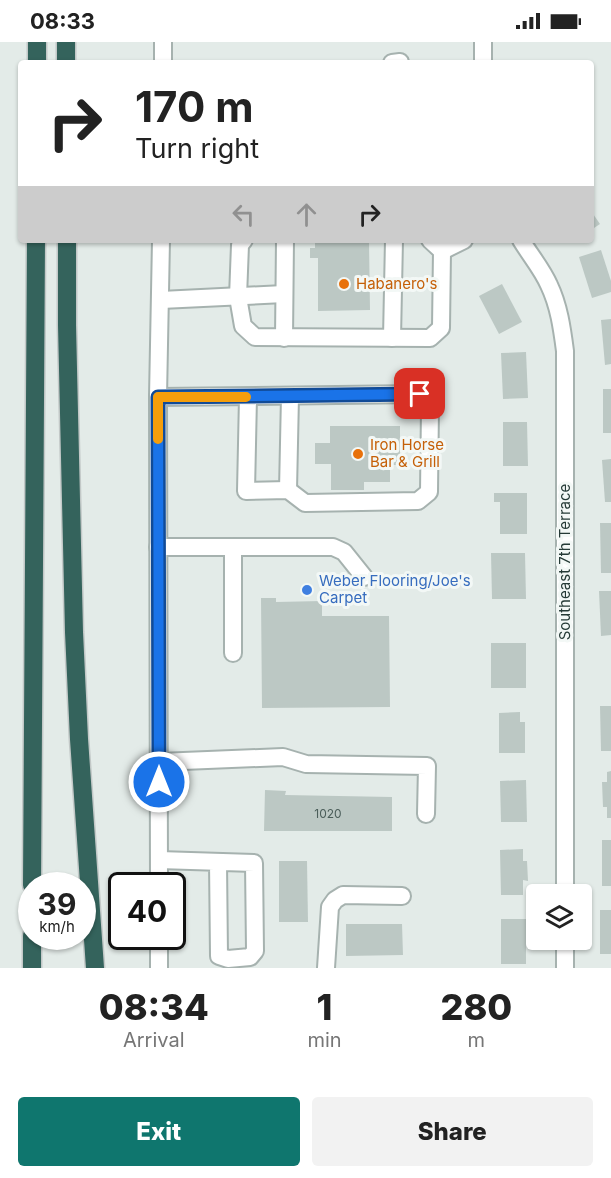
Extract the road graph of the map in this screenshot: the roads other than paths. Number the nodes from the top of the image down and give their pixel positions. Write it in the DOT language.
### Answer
graph roads {
  1 [pos="37,42"];
  2 [pos="66,42"];
  3 [pos="163,42"];
  4 [pos="483,42"];
  5 [pos="37,60"];
  6 [pos="66,60"];
  7 [pos="163,60"];
  8 [pos="483,60"];
  9 [pos="36,243"];
  10 [pos="67,243"];
  11 [pos="161,243"];
  12 [pos="242,243"];
  13 [pos="285,243"];
  14 [pos="394,243"];
  15 [pos="523,243"];
  16 [pos="436,245"];
  17 [pos="284,294"];
  18 [pos="238,297"];
  19 [pos="161,300"];
  20 [pos="284,338"];
  21 [pos="392,338"];
  22 [pos="290,396"];
  23 [pos="158,397"];
  24 [pos="248,397"];
  25 [pos="288,490"];
  26 [pos="158,547"];
  27 [pos="233,547"];
  28 [pos="364,577"];
  29 [pos="233,653"];
  30 [pos="159,762"];
  31 [pos="426,814"];
  32 [pos="159,860"];
  33 [pos="218,862"];
  34 [pos="32,872"];
  35 [pos="159,872"];
  36 [pos="565,884"];
  37 [pos="402,896"];
  38 [pos="32,950"];
  39 [pos="159,950"];
  40 [pos="565,950"];
  41 [pos="32,968"];
  42 [pos="95,968"];
  43 [pos="159,968"];
  44 [pos="326,968"];
  45 [pos="565,968"];
  1 -- 5 [label="highway"];
  2 -- 6 [label="highway"];
  3 -- 7 [label="street"];
  4 -- 8 [label="street"];
  9 -- 34 [label="highway"];
  10 -- 42 [label="highway"];
  11 -- 19 [label="street"];
  12 -- 18 [label="street"];
  13 -- 17 [label="street"];
  14 -- 21 [label="street"];
  15 -- 36 [label="street, Southeast 7th Terrace"];
  16 -- 21 [label="street"];
  17 -- 18 [label="street"];
  17 -- 20 [label="street"];
  18 -- 19 [label="street"];
  18 -- 20 [label="street"];
  19 -- 23 [label="street"];
  20 -- 21 [label="street"];
  22 -- 24 [label="street"];
  22 -- 25 [label="street"];
  22 -- 25 [label="street"];
  23 -- 24 [label="street"];
  23 -- 26 [label="street"];
  24 -- 25 [label="street"];
  26 -- 27 [label="street"];
  26 -- 30 [label="street"];
  27 -- 28 [label="street"];
  27 -- 29 [label="street"];
  30 -- 31 [label="street"];
  30 -- 32 [label="street"];
  32 -- 33 [label="street"];
  32 -- 35 [label="street"];
  33 -- 33 [label="street"];
  37 -- 44 [label="street"];
  38 -- 41 [label="highway"];
  39 -- 43 [label="street"];
  40 -- 45 [label="street"];
}
